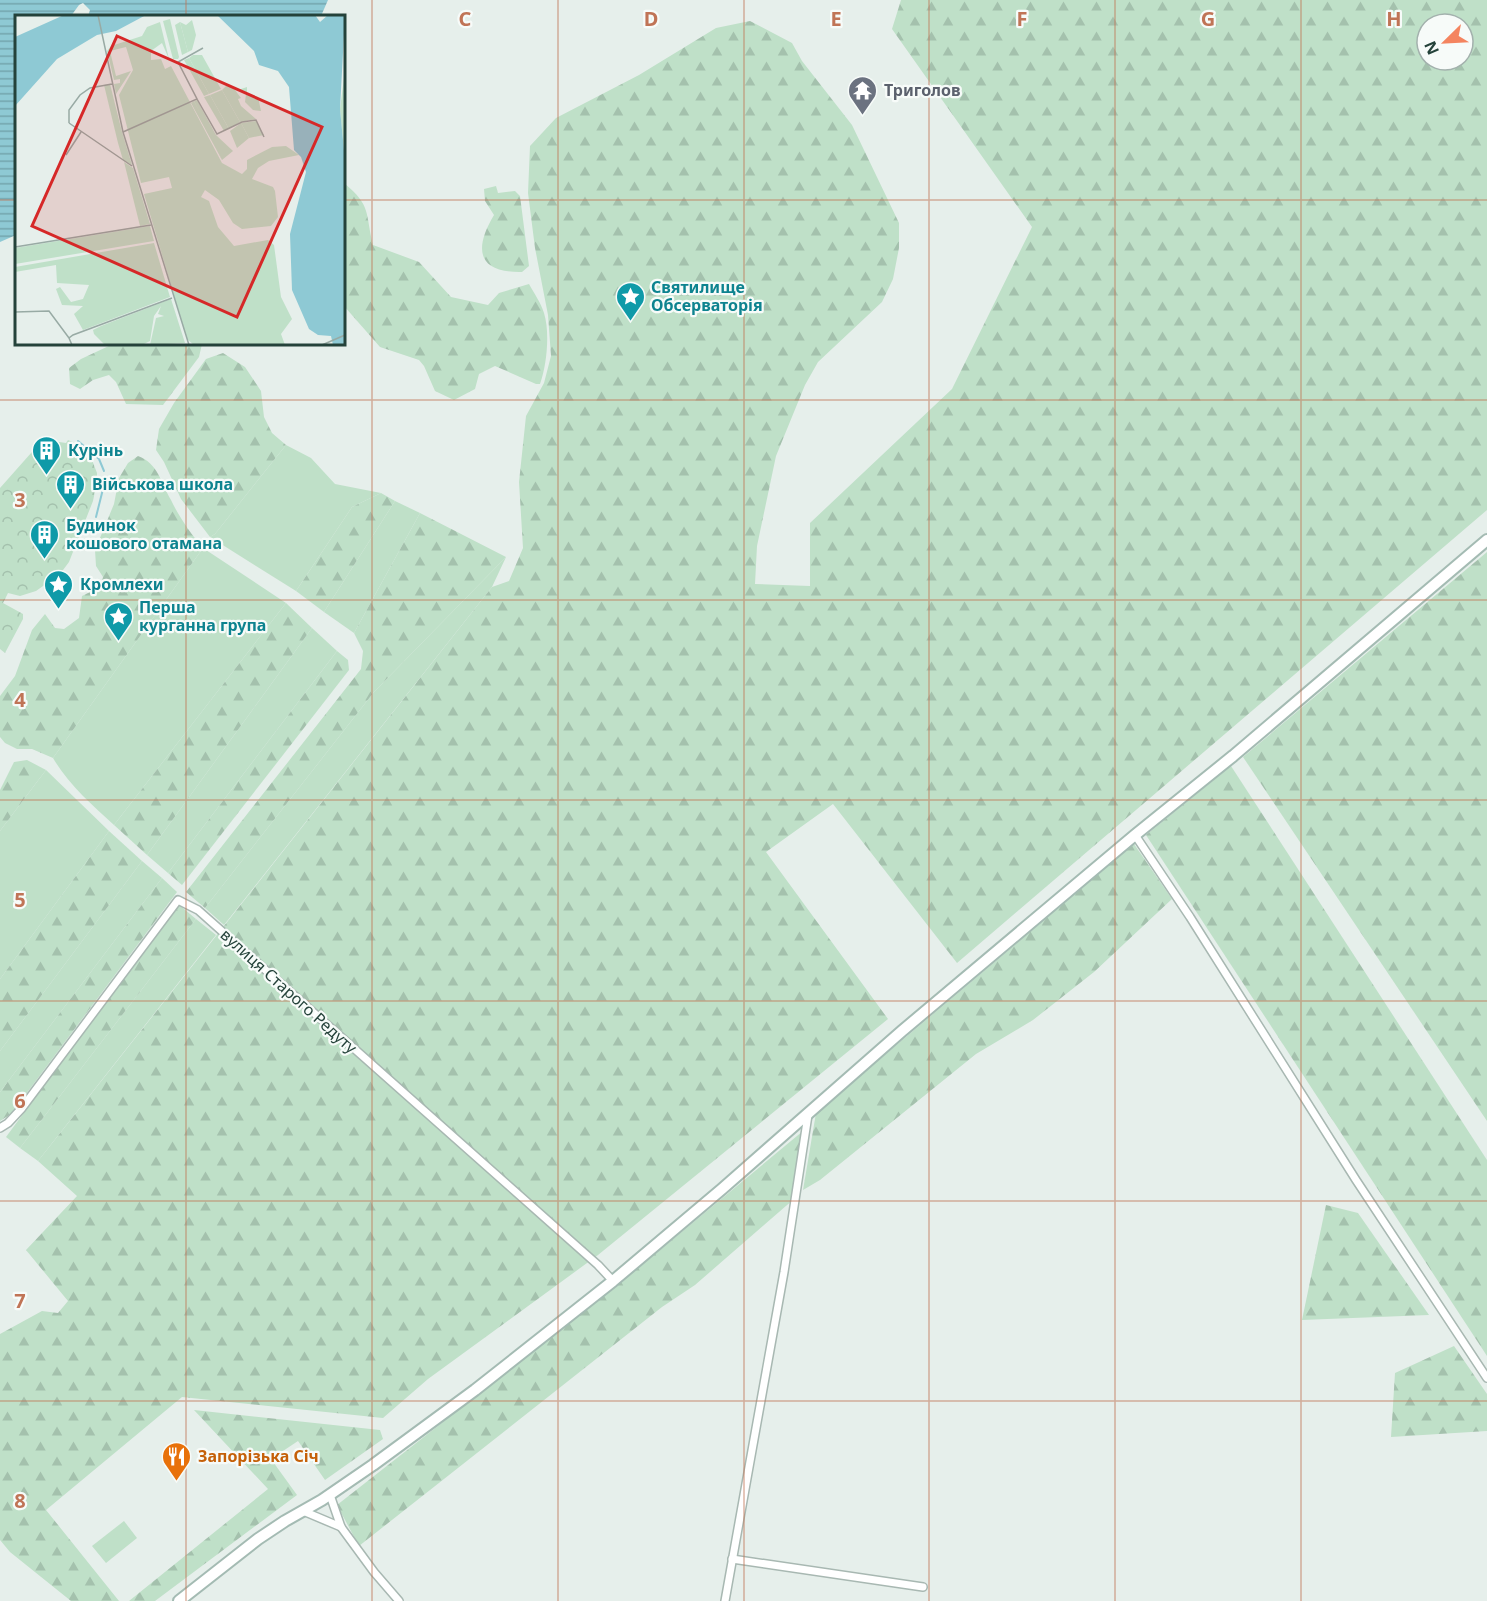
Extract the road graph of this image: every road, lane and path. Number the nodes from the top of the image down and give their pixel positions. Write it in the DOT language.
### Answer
graph roads {
  1 [pos="1487,540"];
  2 [pos="1136,835"];
  3 [pos="808,1112"];
  4 [pos="0,1128"];
  5 [pos="613,1281"];
  6 [pos="1487,1378"];
  7 [pos="330,1495"];
  8 [pos="303,1511"];
  9 [pos="341,1527"];
  10 [pos="732,1559"];
  11 [pos="923,1587"];
  12 [pos="179,1601"];
  13 [pos="399,1601"];
  14 [pos="725,1601"];
  1 -- 2 [label="main road"];
  2 -- 3 [label="main road"];
  2 -- 6 [label="street"];
  3 -- 5 [label="main road"];
  3 -- 10 [label="street"];
  4 -- 5 [label="street, вулиця Старого Редуту"];
  5 -- 7 [label="main road"];
  7 -- 8 [label="main road"];
  7 -- 9 [label="street"];
  8 -- 9 [label="street"];
  8 -- 12 [label="main road"];
  9 -- 13 [label="street"];
  10 -- 11 [label="street"];
  10 -- 14 [label="street"];
}
